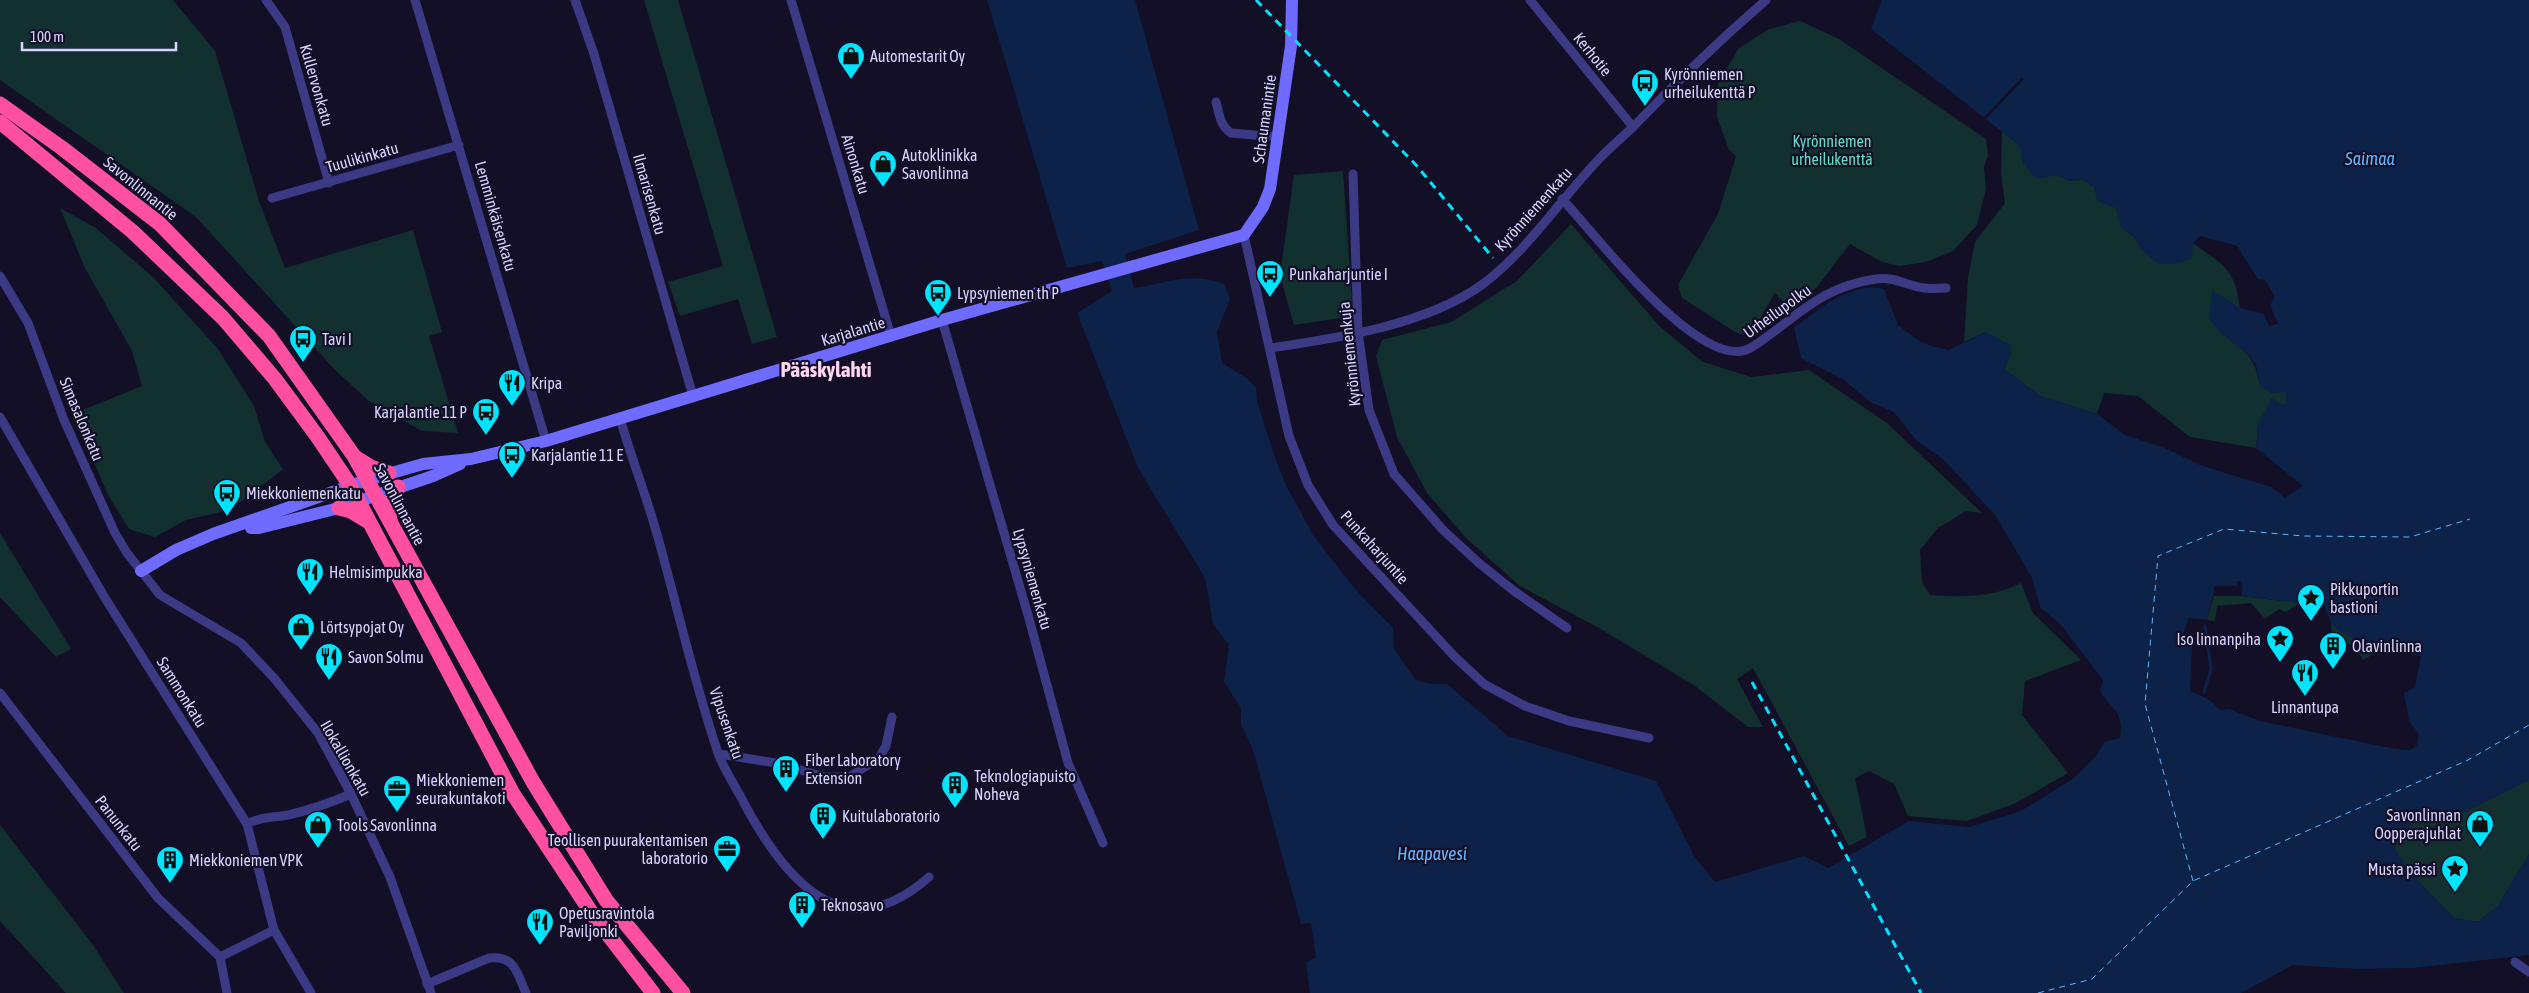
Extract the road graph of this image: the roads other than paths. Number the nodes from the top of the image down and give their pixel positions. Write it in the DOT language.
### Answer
graph roads {
  1 [pos="266,0"];
  2 [pos="415,0"];
  3 [pos="575,0"];
  4 [pos="791,0"];
  5 [pos="1292,0"];
  6 [pos="1530,0"];
  7 [pos="1766,0"];
  8 [pos="1216,102"];
  9 [pos="0,104"];
  10 [pos="0,122"];
  11 [pos="1633,127"];
  12 [pos="1277,137"];
  13 [pos="459,145"];
  14 [pos="1352,174"];
  15 [pos="329,182"];
  16 [pos="272,198"];
  17 [pos="1562,199"];
  18 [pos="1244,235"];
  19 [pos="0,276"];
  20 [pos="1946,288"];
  21 [pos="942,320"];
  22 [pos="1358,332"];
  23 [pos="891,336"];
  24 [pos="1270,348"];
  25 [pos="693,396"];
  26 [pos="0,417"];
  27 [pos="620,418"];
  28 [pos="546,441"];
  29 [pos="354,456"];
  30 [pos="471,459"];
  31 [pos="389,473"];
  32 [pos="367,480"];
  33 [pos="350,486"];
  34 [pos="398,487"];
  35 [pos="375,494"];
  36 [pos="358,501"];
  37 [pos="339,508"];
  38 [pos="369,522"];
  39 [pos="390,523"];
  40 [pos="238,526"];
  41 [pos="141,571"];
  42 [pos="1567,628"];
  43 [pos="0,692"];
  44 [pos="892,717"];
  45 [pos="1649,738"];
  46 [pos="719,754"];
  47 [pos="351,794"];
  48 [pos="247,824"];
  49 [pos="1103,844"];
  50 [pos="929,878"];
  51 [pos="274,930"];
  52 [pos="220,957"];
  53 [pos="2515,962"];
  54 [pos="2529,972"];
  55 [pos="427,984"];
  56 [pos="227,993"];
  57 [pos="311,993"];
  58 [pos="431,993"];
  59 [pos="526,993"];
  60 [pos="654,993"];
  61 [pos="684,993"];
  1 -- 15 [label="street, Kullervonkatu"];
  2 -- 13 [label="street, Lemminkäisenkatu"];
  3 -- 25 [label="street, Ilmarisenkatu"];
  4 -- 23 [label="street, Ainonkatu"];
  5 -- 12 [label="street, Schaumanintie"];
  6 -- 11 [label="street, Kerhotie"];
  7 -- 11 [label="street, Kyrönniemenkatu"];
  8 -- 12 [label="street"];
  9 -- 29 [label="highway, Savonlinnantie"];
  10 -- 33 [label="highway"];
  11 -- 17 [label="street, Kyrönniemenkatu"];
  12 -- 18 [label="street, Schaumanintie"];
  13 -- 15 [label="street, Tuulikinkatu"];
  13 -- 28 [label="street, Lemminkäisenkatu"];
  14 -- 22 [label="street, Kyrönniemenkuja"];
  15 -- 16 [label="street, Tuulikinkatu"];
  17 -- 20 [label="street, Urheilupolku"];
  17 -- 22 [label="street, Kyrönniemenkatu"];
  18 -- 21 [label="street, Karjalantie"];
  18 -- 24 [label="street, Punkaharjuntie"];
  19 -- 41 [label="street, Simasalonkatu"];
  21 -- 23 [label="street, Karjalantie"];
  21 -- 49 [label="street, Lypsyniemenkatu"];
  22 -- 24 [label="street, Kyrönniemenkatu"];
  22 -- 42 [label="street, Kyrönniemenkuja"];
  23 -- 25 [label="street, Karjalantie"];
  24 -- 45 [label="street, Punkaharjuntie"];
  25 -- 27 [label="street, Karjalantie"];
  26 -- 48 [label="street, Sammonkatu"];
  27 -- 28 [label="street, Karjalantie"];
  27 -- 46 [label="street, Vipusenkatu"];
  28 -- 30 [label="street, Karjalantie"];
  29 -- 31 [label="highway"];
  29 -- 32 [label="highway, Savonlinnantie"];
  30 -- 31 [label="street, Karjalantie"];
  30 -- 34 [label="street, Karjalantie"];
  31 -- 32 [label="street, Karjalantie"];
  32 -- 33 [label="street, Karjalantie"];
  32 -- 35 [label="highway, Savonlinnantie"];
  33 -- 36 [label="highway"];
  33 -- 40 [label="street"];
  34 -- 35 [label="street, Karjalantie"];
  34 -- 39 [label="highway"];
  35 -- 36 [label="street"];
  35 -- 39 [label="highway, Savonlinnantie"];
  36 -- 37 [label="street"];
  36 -- 38 [label="highway"];
  37 -- 38 [label="highway"];
  37 -- 40 [label="street"];
  38 -- 60 [label="highway"];
  39 -- 61 [label="highway, Savonlinnantie"];
  40 -- 41 [label="street"];
  41 -- 47 [label="street, Ilokallionkatu"];
  43 -- 52 [label="street, Panunkatu"];
  44 -- 46 [label="street"];
  46 -- 50 [label="street, Vipusenkatu"];
  47 -- 48 [label="street"];
  47 -- 55 [label="street, Ilokallionkatu"];
  48 -- 51 [label="street, Sammonkatu"];
  51 -- 52 [label="street"];
  51 -- 57 [label="street, Sammonkatu"];
  52 -- 56 [label="street"];
  53 -- 54 [label="street"];
  55 -- 58 [label="street, Ilokallionkatu"];
  55 -- 59 [label="street"];
}
